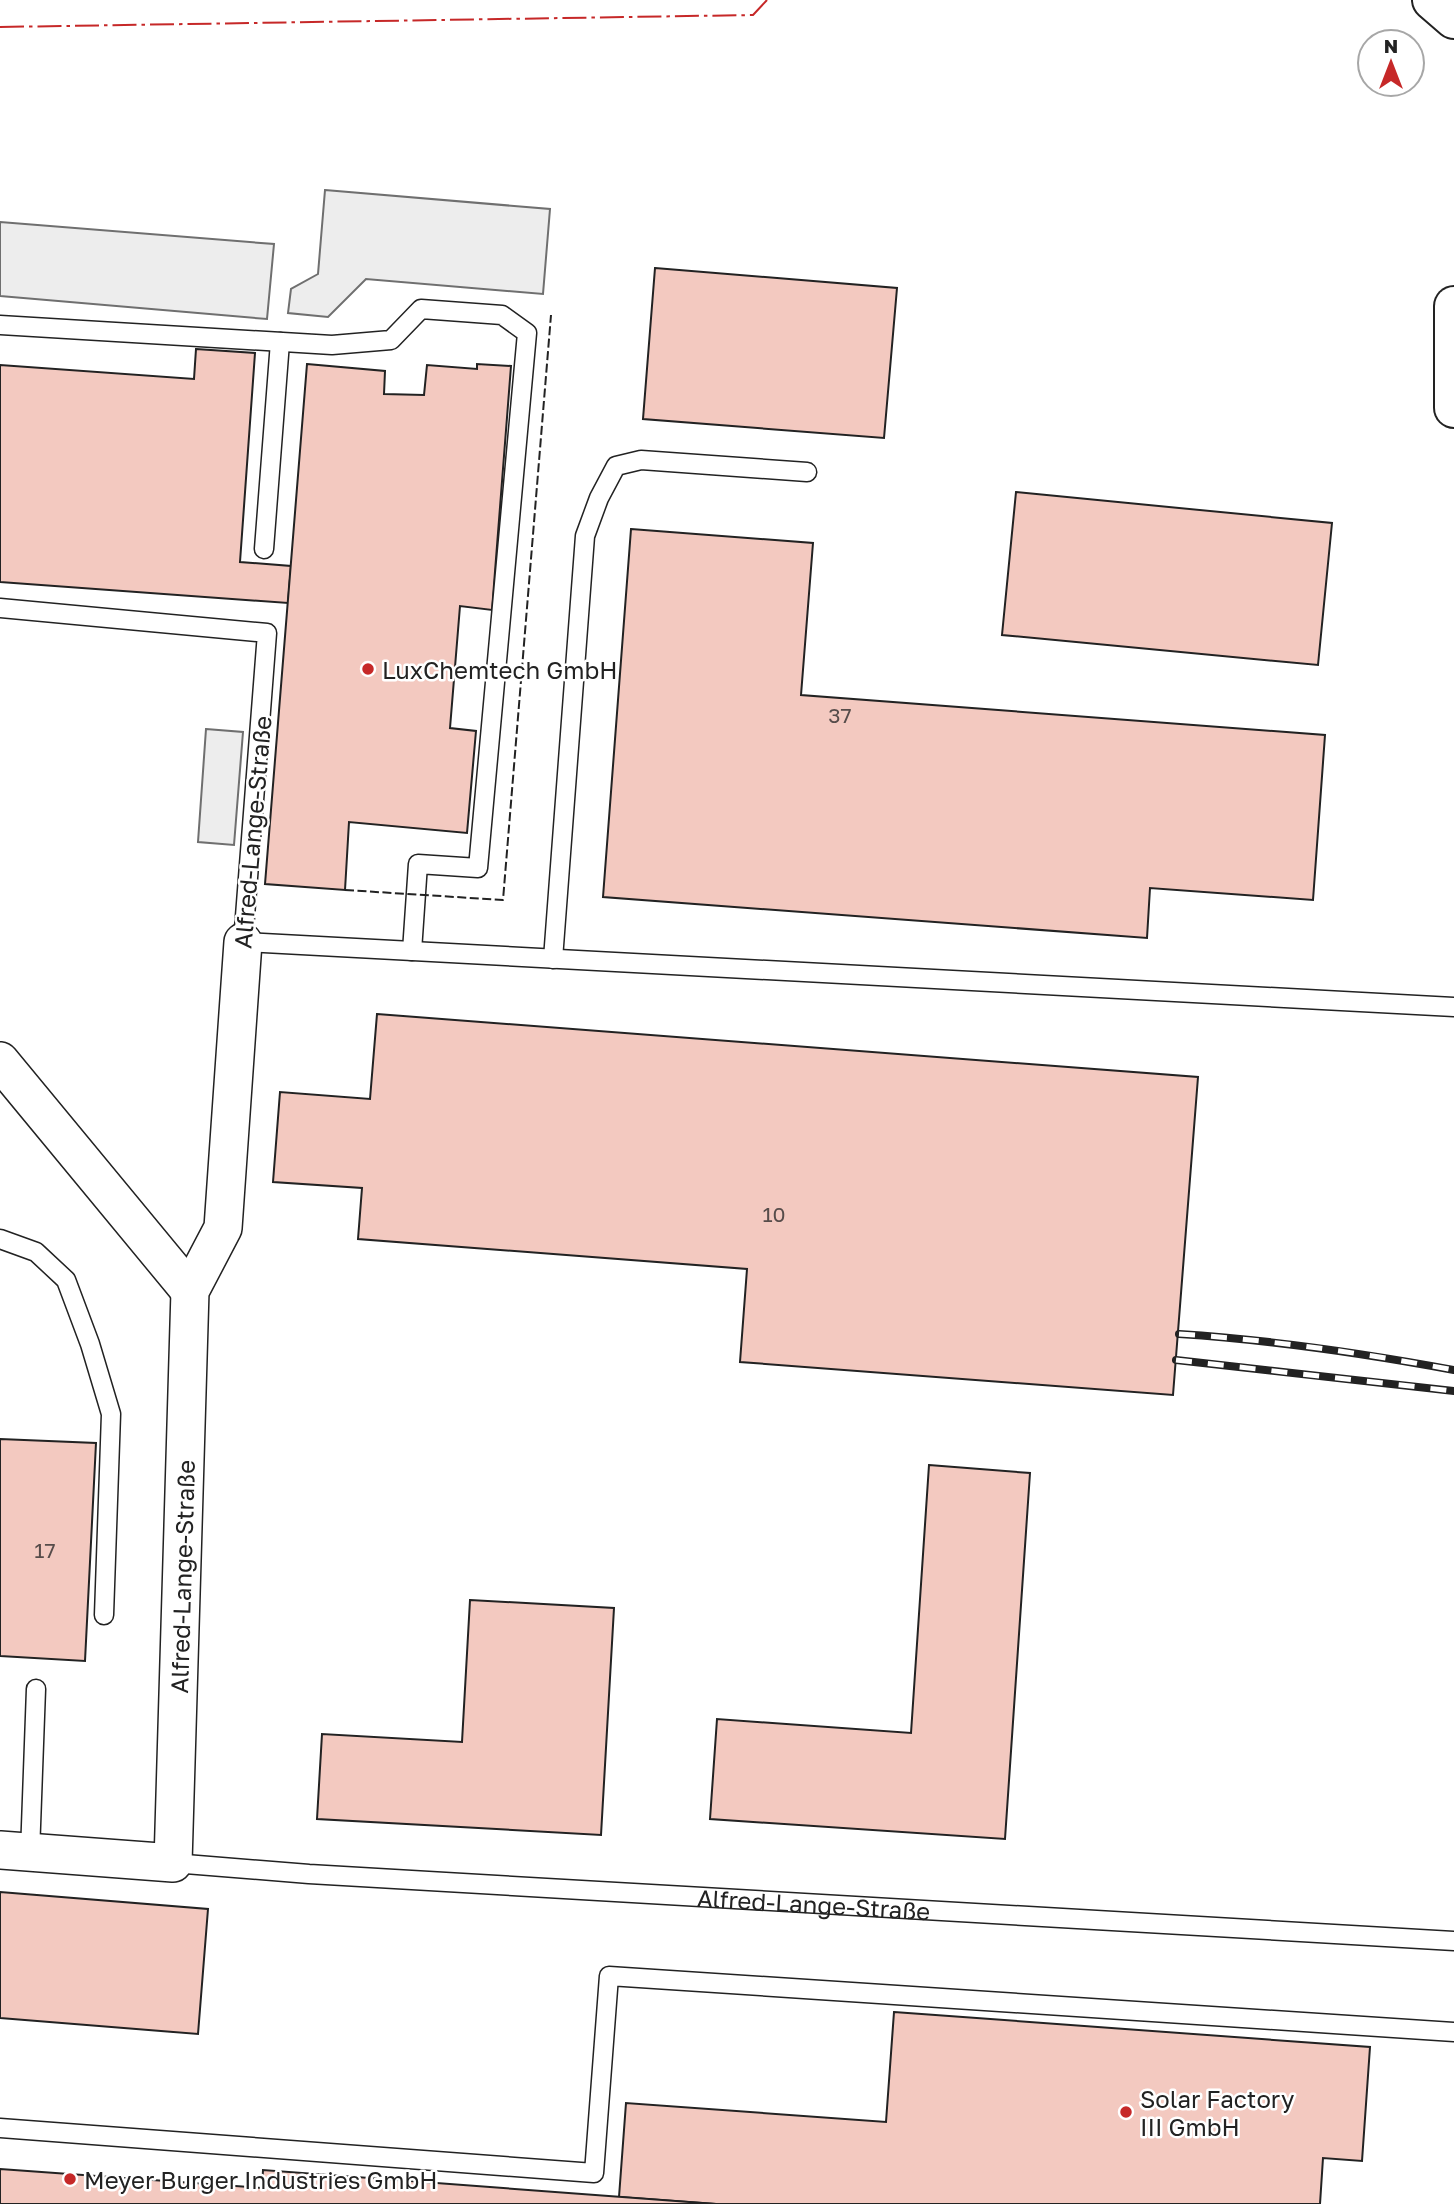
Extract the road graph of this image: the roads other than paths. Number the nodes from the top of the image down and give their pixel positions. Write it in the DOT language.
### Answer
graph roads {
  1 [pos="1432,0"];
  2 [pos="1454,19"];
  3 [pos="1454,306"];
  4 [pos="0,325"];
  5 [pos="280,342"];
  6 [pos="1454,408"];
  7 [pos="807,472"];
  8 [pos="264,549"];
  9 [pos="0,608"];
  10 [pos="243,942"];
  11 [pos="412,951"];
  12 [pos="553,959"];
  13 [pos="1454,1007"];
  14 [pos="0,1061"];
  15 [pos="0,1239"];
  16 [pos="190,1291"];
  17 [pos="104,1615"];
  18 [pos="36,1689"];
  19 [pos="15,1852"];
  20 [pos="173,1863"];
  21 [pos="1454,1941"];
  22 [pos="1454,2032"];
  23 [pos="0,2128"];
  1 -- 2 [label="main road"];
  3 -- 6 [label="main road"];
  4 -- 5 [label="lane"];
  5 -- 8 [label="lane"];
  5 -- 11 [label="lane"];
  7 -- 12 [label="lane"];
  9 -- 10 [label="lane, Alfred-Lange-Straße"];
  10 -- 11 [label="lane"];
  10 -- 16 [label="street, Alfred-Lange-Straße"];
  11 -- 12 [label="lane"];
  12 -- 13 [label="lane"];
  14 -- 16 [label="street"];
  15 -- 17 [label="lane"];
  16 -- 20 [label="street, Alfred-Lange-Straße"];
  18 -- 19 [label="lane"];
  19 -- 20 [label="street, Alfred-Lange-Straße"];
  20 -- 21 [label="lane, Alfred-Lange-Straße"];
  22 -- 23 [label="lane"];
}
